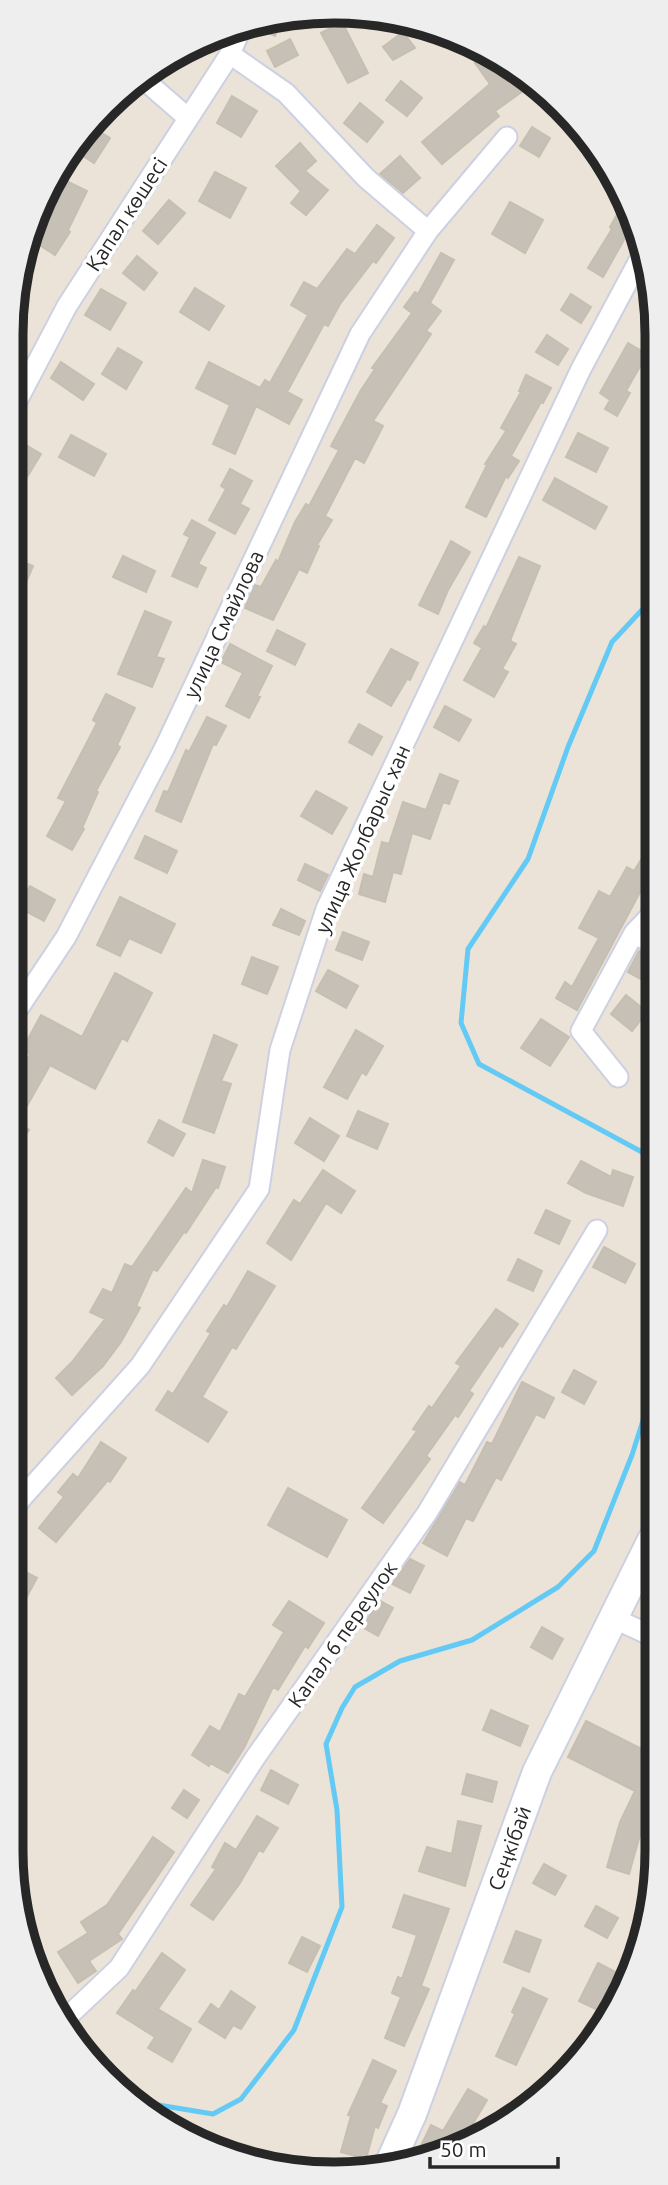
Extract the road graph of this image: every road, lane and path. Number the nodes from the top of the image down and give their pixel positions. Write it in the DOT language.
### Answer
graph roads {
  1 [pos="237,38"];
  2 [pos="230,54"];
  3 [pos="149,84"];
  4 [pos="188,118"];
  5 [pos="507,137"];
  6 [pos="428,231"];
  7 [pos="637,264"];
  8 [pos="23,389"];
  9 [pos="645,921"];
  10 [pos="634,933"];
  11 [pos="645,939"];
  12 [pos="23,1002"];
  13 [pos="618,1077"];
  14 [pos="597,1230"];
  15 [pos="23,1497"];
  16 [pos="645,1554"];
  17 [pos="614,1618"];
  18 [pos="645,1633"];
  19 [pos="70,2016"];
  20 [pos="393,2156"];
  1 -- 2 [label="street, Қапал көшесі"];
  2 -- 4 [label="street, Қапал көшесі"];
  2 -- 6 [label="street"];
  3 -- 4 [label="street"];
  4 -- 8 [label="street, Қапал көшесі"];
  5 -- 6 [label="street, улица Смайлова"];
  6 -- 12 [label="street, улица Смайлова"];
  7 -- 15 [label="street, улица Жолбарыс хан"];
  9 -- 10 [label="street"];
  10 -- 11 [label="street"];
  10 -- 13 [label="street"];
  14 -- 19 [label="street, Капал 6 переулок"];
  16 -- 17 [label="street, Сеңкібай"];
  17 -- 18 [label="street"];
  17 -- 20 [label="street, Сеңкібай"];
}
